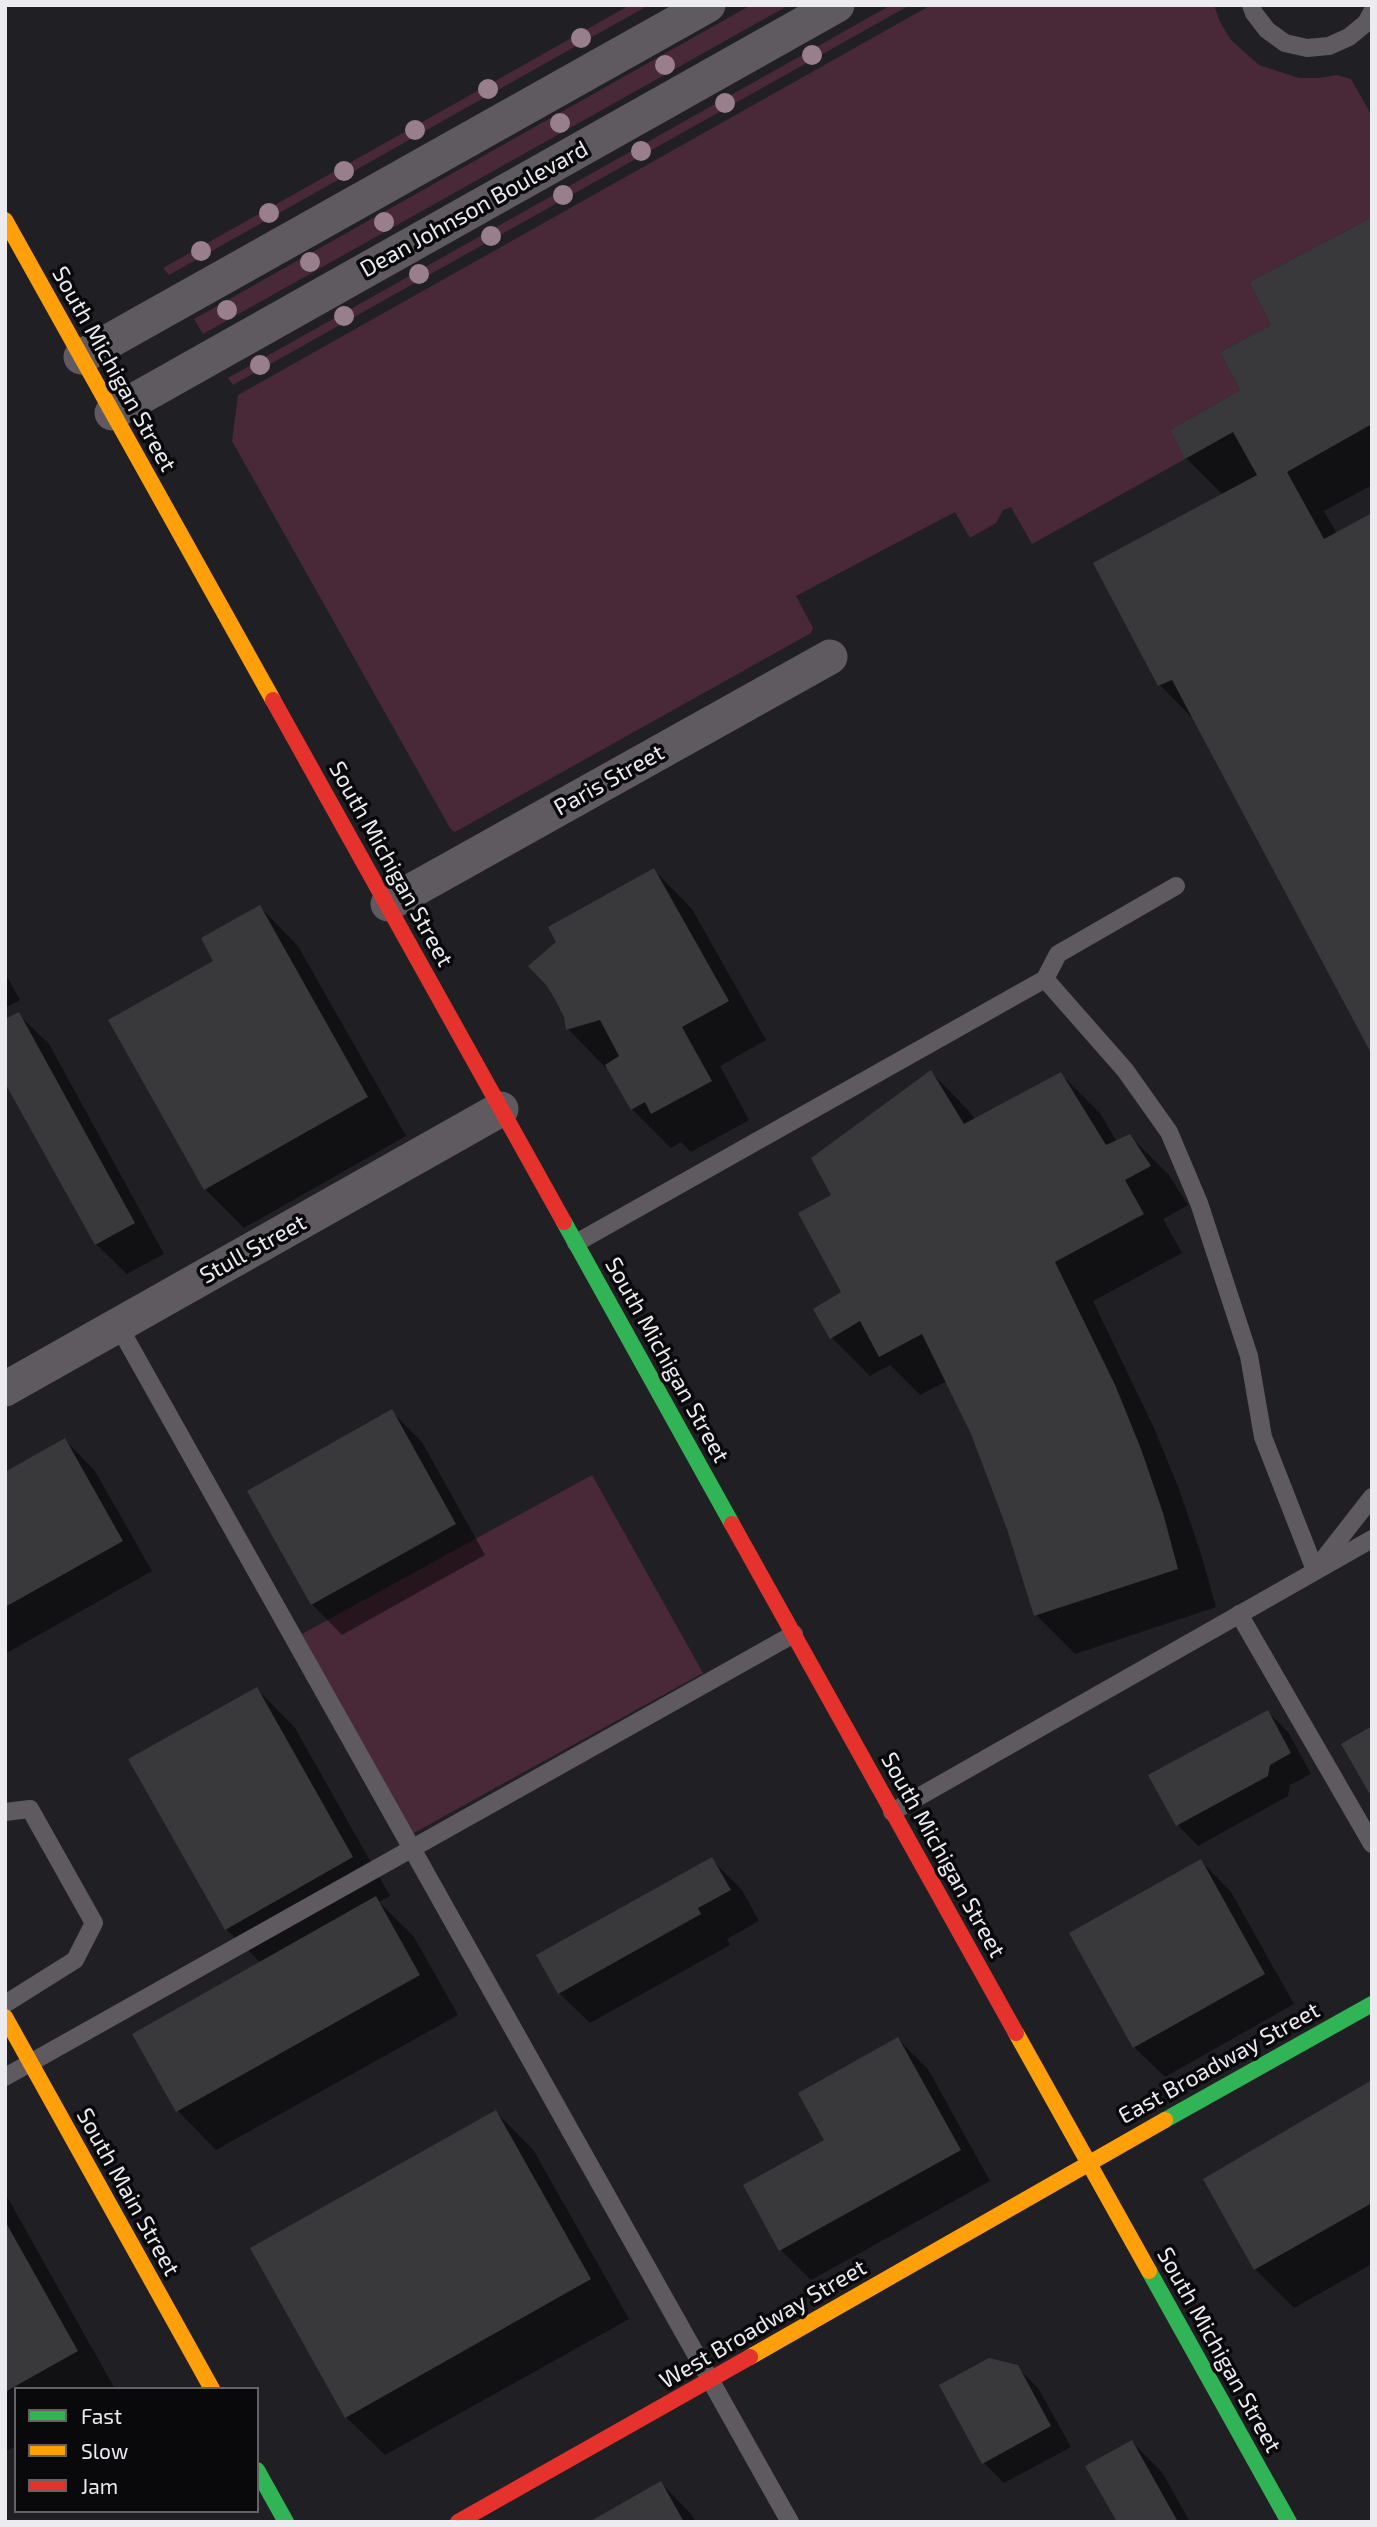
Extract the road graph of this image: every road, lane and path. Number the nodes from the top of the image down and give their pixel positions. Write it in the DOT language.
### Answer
graph roads {
  1 [pos="708,5"];
  2 [pos="837,5"];
  3 [pos="1251,5"];
  4 [pos="1372,12"];
  5 [pos="5,220"];
  6 [pos="10,241"];
  7 [pos="81,357"];
  8 [pos="112,412"];
  9 [pos="830,657"];
  10 [pos="1176,886"];
  11 [pos="388,904"];
  12 [pos="1045,979"];
  13 [pos="501,1109"];
  14 [pos="576,1243"];
  15 [pos="118,1325"];
  16 [pos="5,1389"];
  17 [pos="1372,1497"];
  18 [pos="1372,1539"];
  19 [pos="1315,1570"];
  20 [pos="1239,1614"];
  21 [pos="794,1634"];
  22 [pos="5,1812"];
  23 [pos="892,1812"];
  24 [pos="1372,1844"];
  25 [pos="411,1849"];
  26 [pos="5,2004"];
  27 [pos="1372,2004"];
  28 [pos="5,2017"];
  29 [pos="31,2063"];
  30 [pos="5,2077"];
  31 [pos="1089,2162"];
  32 [pos="711,2380"];
  33 [pos="211,2387"];
  34 [pos="259,2474"];
  35 [pos="286,2522"];
  36 [pos="458,2522"];
  37 [pos="790,2522"];
  38 [pos="1289,2522"];
  1 -- 7 [label="street"];
  2 -- 8 [label="street, Dean Johnson Boulevard"];
  3 -- 4 [label="lane"];
  5 -- 6 [label="main road, South Michigan Street"];
  6 -- 7 [label="main road, South Michigan Street"];
  7 -- 8 [label="main road, South Michigan Street"];
  8 -- 11 [label="main road, South Michigan Street"];
  9 -- 11 [label="street, Paris Street"];
  10 -- 12 [label="lane"];
  11 -- 13 [label="main road, South Michigan Street"];
  12 -- 14 [label="lane"];
  12 -- 19 [label="lane"];
  13 -- 14 [label="main road, South Michigan Street"];
  13 -- 15 [label="street, Stull Street"];
  14 -- 21 [label="main road, South Michigan Street"];
  15 -- 16 [label="street, Stull Street"];
  15 -- 25 [label="lane"];
  17 -- 19 [label="lane"];
  18 -- 19 [label="lane"];
  19 -- 20 [label="lane"];
  20 -- 23 [label="lane"];
  20 -- 24 [label="lane"];
  21 -- 23 [label="main road, South Michigan Street"];
  21 -- 25 [label="lane"];
  22 -- 26 [label="lane"];
  23 -- 31 [label="main road, South Michigan Street"];
  25 -- 29 [label="lane"];
  25 -- 32 [label="lane"];
  27 -- 31 [label="main road, East Broadway Street"];
  28 -- 29 [label="main road, South Main Street"];
  29 -- 30 [label="lane"];
  29 -- 33 [label="main road, South Main Street"];
  31 -- 32 [label="main road, West Broadway Street"];
  31 -- 38 [label="main road, South Michigan Street"];
  32 -- 36 [label="main road, West Broadway Street"];
  32 -- 37 [label="lane"];
  34 -- 35 [label="main road"];
}
